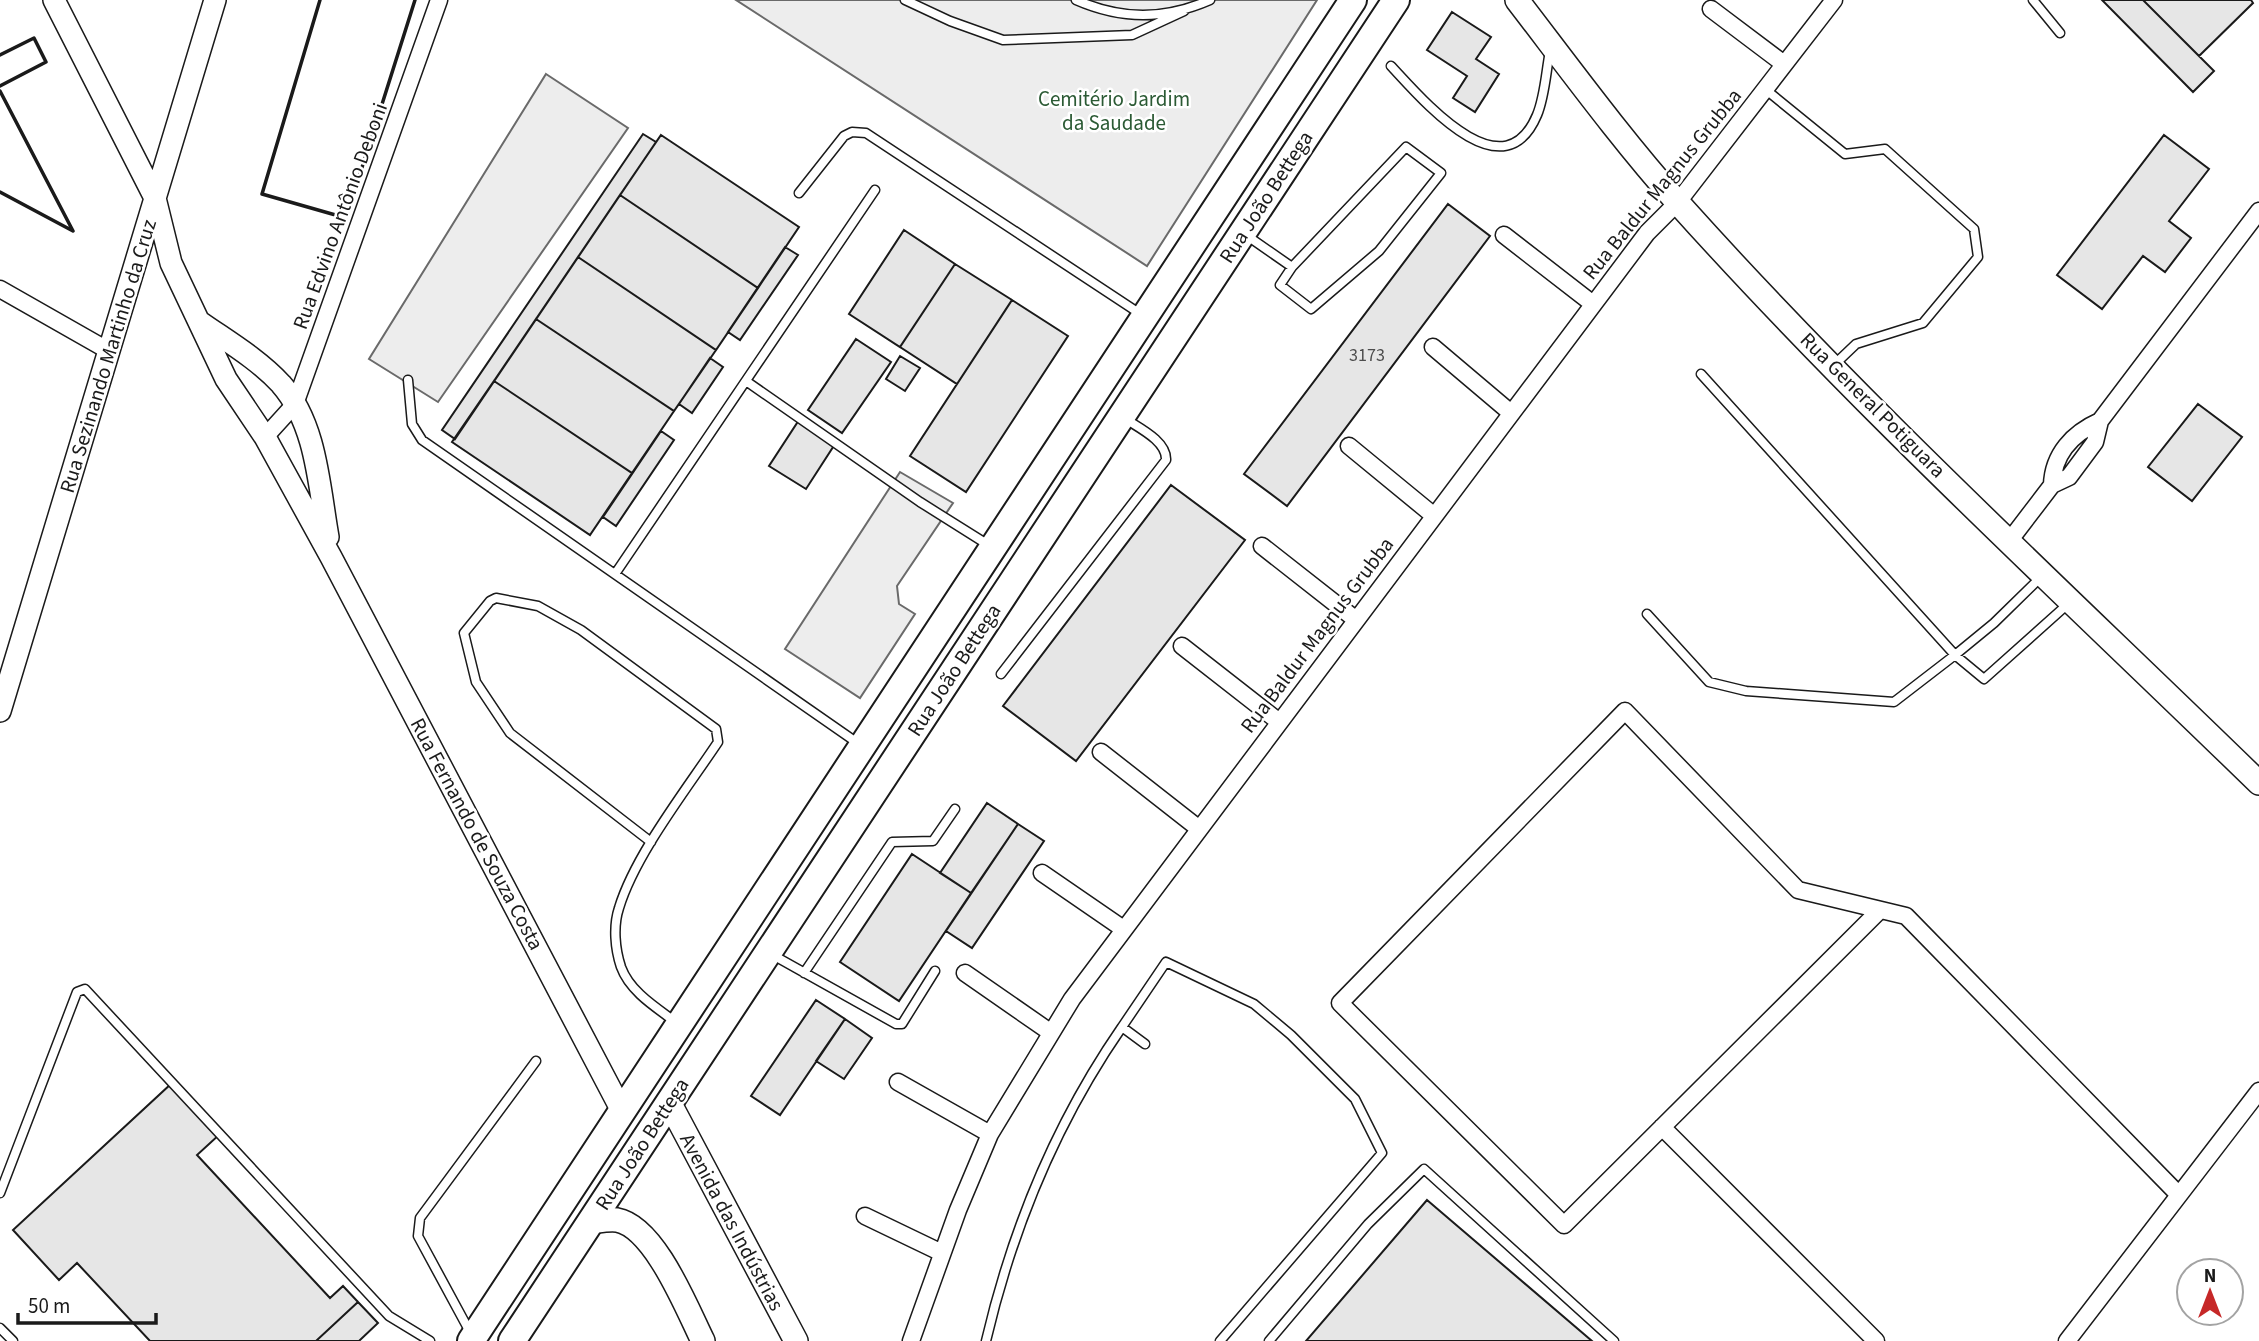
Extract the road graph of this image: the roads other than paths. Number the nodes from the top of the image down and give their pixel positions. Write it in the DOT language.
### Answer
graph roads {
  1 [pos="54,0"];
  2 [pos="215,0"];
  3 [pos="439,0"];
  4 [pos="905,0"];
  5 [pos="1076,0"];
  6 [pos="1210,0"];
  7 [pos="1353,0"];
  8 [pos="1396,0"];
  9 [pos="1517,0"];
  10 [pos="1834,0"];
  11 [pos="2033,0"];
  12 [pos="1711,9"];
  13 [pos="1184,11"];
  14 [pos="2060,33"];
  15 [pos="1551,45"];
  16 [pos="1784,64"];
  17 [pos="1391,66"];
  18 [pos="1765,89"];
  19 [pos="876,190"];
  20 [pos="799,193"];
  21 [pos="155,198"];
  22 [pos="1678,202"];
  23 [pos="2259,211"];
  24 [pos="1242,233"];
  25 [pos="1504,235"];
  26 [pos="1292,267"];
  27 [pos="0,289"];
  28 [pos="1593,304"];
  29 [pos="1144,317"];
  30 [pos="198,321"];
  31 [pos="1433,347"];
  32 [pos="109,351"];
  33 [pos="1832,366"];
  34 [pos="1700,374"];
  35 [pos="408,380"];
  36 [pos="746,381"];
  37 [pos="295,404"];
  38 [pos="1511,412"];
  39 [pos="1122,416"];
  40 [pos="265,437"];
  41 [pos="1349,446"];
  42 [pos="1042,471"];
  43 [pos="1072,490"];
  44 [pos="1020,505"];
  45 [pos="1433,515"];
  46 [pos="1050,524"];
  47 [pos="2010,540"];
  48 [pos="1262,546"];
  49 [pos="993,547"];
  50 [pos="331,557"];
  51 [pos="615,574"];
  52 [pos="2044,574"];
  53 [pos="2072,600"];
  54 [pos="1647,614"];
  55 [pos="1355,619"];
  56 [pos="1182,646"];
  57 [pos="1955,655"];
  58 [pos="1001,674"];
  59 [pos="0,711"];
  60 [pos="1278,721"];
  61 [pos="862,746"];
  62 [pos="1101,752"];
  63 [pos="2259,783"];
  64 [pos="955,809"];
  65 [pos="1198,828"];
  66 [pos="651,842"];
  67 [pos="1042,873"];
  68 [pos="1880,910"];
  69 [pos="1122,928"];
  70 [pos="768,952"];
  71 [pos="935,971"];
  72 [pos="804,973"];
  73 [pos="965,973"];
  74 [pos="679,1024"];
  75 [pos="1122,1027"];
  76 [pos="1050,1032"];
  77 [pos="708,1044"];
  78 [pos="1145,1044"];
  79 [pos="536,1060"];
  80 [pos="898,1082"];
  81 [pos="2259,1091"];
  82 [pos="669,1102"];
  83 [pos="622,1111"];
  84 [pos="1662,1127"];
  85 [pos="990,1134"];
  86 [pos="0,1193"];
  87 [pos="2179,1195"];
  88 [pos="865,1216"];
  89 [pos="590,1222"];
  90 [pos="942,1253"];
  91 [pos="0,1328"];
  92 [pos="473,1340"];
  93 [pos="13,1341"];
  94 [pos="430,1341"];
  95 [pos="512,1341"];
  96 [pos="703,1341"];
  97 [pos="796,1341"];
  98 [pos="911,1341"];
  99 [pos="986,1341"];
  100 [pos="1220,1341"];
  101 [pos="1269,1341"];
  102 [pos="1614,1341"];
  103 [pos="1877,1341"];
  104 [pos="2067,1341"];
  1 -- 21 [label="street, Rua Fernando de Souza Costa"];
  2 -- 21 [label="street, Rua Sezinando Martinho da Cruz"];
  3 -- 37 [label="street, Rua Edvino Antônio Deboni"];
  4 -- 13 [label="lane"];
  5 -- 13 [label="lane"];
  6 -- 13 [label="lane"];
  7 -- 29 [label="main road, Rua João Bettega"];
  8 -- 24 [label="main road, Rua João Bettega"];
  9 -- 15 [label="main road, Rua General Potiguara"];
  10 -- 16 [label="street, Rua Baldur Magnus Grubba"];
  11 -- 14 [label="lane"];
  12 -- 16 [label="street"];
  15 -- 17 [label="lane"];
  15 -- 22 [label="main road, Rua General Potiguara"];
  16 -- 18 [label="street, Rua Baldur Magnus Grubba"];
  18 -- 22 [label="street, Rua Baldur Magnus Grubba"];
  18 -- 33 [label="lane"];
  19 -- 36 [label="lane"];
  20 -- 29 [label="lane"];
  21 -- 30 [label="street, Rua Fernando de Souza Costa"];
  21 -- 32 [label="street, Rua Sezinando Martinho da Cruz"];
  22 -- 28 [label="street, Rua Baldur Magnus Grubba"];
  22 -- 33 [label="main road, Rua General Potiguara"];
  23 -- 47 [label="street"];
  24 -- 26 [label="lane"];
  24 -- 39 [label="main road, Rua João Bettega"];
  25 -- 28 [label="street"];
  26 -- 26 [label="lane"];
  27 -- 32 [label="street"];
  28 -- 38 [label="street, Rua Baldur Magnus Grubba"];
  29 -- 42 [label="main road, Rua João Bettega"];
  30 -- 37 [label="street, Rua Fernando de Souza Costa"];
  30 -- 40 [label="street, Rua Fernando de Souza Costa"];
  31 -- 38 [label="street"];
  32 -- 59 [label="street, Rua Sezinando Martinho da Cruz"];
  33 -- 47 [label="main road, Rua General Potiguara"];
  34 -- 57 [label="lane"];
  35 -- 51 [label="lane"];
  36 -- 49 [label="lane"];
  36 -- 51 [label="lane"];
  37 -- 40 [label="street, Rua Edvino Antônio Deboni"];
  37 -- 50 [label="street, Rua Fernando de Souza Costa"];
  38 -- 45 [label="street, Rua Baldur Magnus Grubba"];
  39 -- 43 [label="main road, Rua João Bettega"];
  39 -- 58 [label="lane"];
  40 -- 50 [label="street, Rua Fernando de Souza Costa"];
  41 -- 45 [label="street"];
  42 -- 43 [label="main road"];
  42 -- 44 [label="main road, Rua João Bettega"];
  43 -- 46 [label="main road, Rua João Bettega"];
  44 -- 46 [label="main road"];
  44 -- 49 [label="main road, Rua João Bettega"];
  45 -- 55 [label="street, Rua Baldur Magnus Grubba"];
  46 -- 70 [label="main road, Rua João Bettega"];
  47 -- 52 [label="main road, Rua General Potiguara"];
  48 -- 55 [label="street"];
  49 -- 61 [label="main road, Rua João Bettega"];
  50 -- 83 [label="street, Rua Fernando de Souza Costa"];
  51 -- 61 [label="lane"];
  52 -- 53 [label="main road, Rua General Potiguara"];
  52 -- 57 [label="lane"];
  53 -- 57 [label="lane"];
  53 -- 63 [label="main road, Rua General Potiguara"];
  54 -- 57 [label="lane"];
  55 -- 60 [label="street, Rua Baldur Magnus Grubba"];
  56 -- 60 [label="street"];
  60 -- 65 [label="street, Rua Baldur Magnus Grubba"];
  61 -- 74 [label="main road, Rua João Bettega"];
  62 -- 65 [label="street"];
  64 -- 72 [label="lane"];
  65 -- 69 [label="street, Rua Baldur Magnus Grubba"];
  66 -- 66 [label="lane"];
  66 -- 74 [label="lane"];
  67 -- 69 [label="street"];
  68 -- 84 [label="street"];
  68 -- 84 [label="street"];
  68 -- 87 [label="street"];
  69 -- 76 [label="street, Rua Baldur Magnus Grubba"];
  70 -- 72 [label="lane"];
  70 -- 77 [label="main road, Rua João Bettega"];
  71 -- 72 [label="lane"];
  73 -- 76 [label="street"];
  74 -- 77 [label="main road"];
  74 -- 83 [label="main road, Rua João Bettega"];
  75 -- 78 [label="lane"];
  75 -- 99 [label="lane"];
  75 -- 100 [label="lane"];
  76 -- 85 [label="street, Rua Baldur Magnus Grubba"];
  77 -- 82 [label="main road, Rua João Bettega"];
  79 -- 92 [label="lane"];
  80 -- 85 [label="street"];
  81 -- 87 [label="street"];
  82 -- 89 [label="main road, Rua João Bettega"];
  82 -- 97 [label="main road, Avenida das Indústrias"];
  83 -- 92 [label="main road, Rua João Bettega"];
  84 -- 103 [label="street"];
  85 -- 90 [label="street, Rua Baldur Magnus Grubba"];
  86 -- 94 [label="lane"];
  87 -- 104 [label="street"];
  88 -- 90 [label="street"];
  89 -- 95 [label="main road, Rua João Bettega"];
  89 -- 96 [label="main road"];
  90 -- 98 [label="street, Rua Baldur Magnus Grubba"];
  91 -- 93 [label="lane"];
  101 -- 102 [label="lane"];
}
